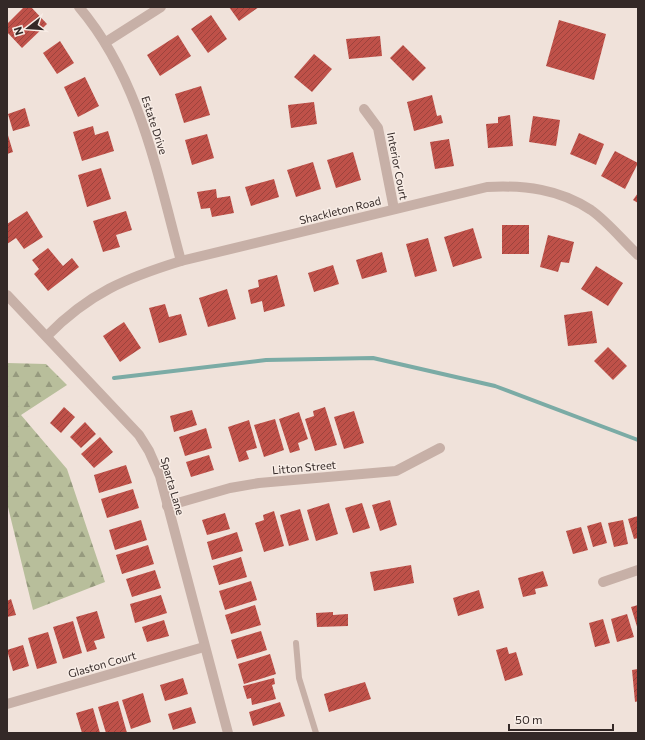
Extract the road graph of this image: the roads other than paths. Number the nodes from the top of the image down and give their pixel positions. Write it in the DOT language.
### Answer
graph roads {
  1 [pos="79,7"];
  2 [pos="161,7"];
  3 [pos="106,42"];
  4 [pos="364,109"];
  5 [pos="394,209"];
  6 [pos="638,255"];
  7 [pos="181,261"];
  8 [pos="7,295"];
  9 [pos="47,336"];
  10 [pos="440,448"];
  11 [pos="167,506"];
  12 [pos="638,570"];
  13 [pos="603,582"];
  14 [pos="296,643"];
  15 [pos="204,647"];
  16 [pos="7,704"];
  17 [pos="228,733"];
  18 [pos="316,733"];
  1 -- 3 [label="street, Estate Drive"];
  2 -- 3 [label="street"];
  3 -- 7 [label="street, Estate Drive"];
  4 -- 5 [label="street, Interior Court"];
  5 -- 6 [label="street, Shackleton Road"];
  5 -- 7 [label="street, Shackleton Road"];
  7 -- 9 [label="street, Shackleton Road"];
  8 -- 9 [label="street, Sparta Lane"];
  9 -- 11 [label="street, Sparta Lane"];
  10 -- 11 [label="street, Litton Street"];
  11 -- 15 [label="street, Sparta Lane"];
  12 -- 13 [label="street"];
  14 -- 18 [label="lane"];
  15 -- 16 [label="street, Glaston Court"];
  15 -- 17 [label="street, Sparta Lane"];
}
